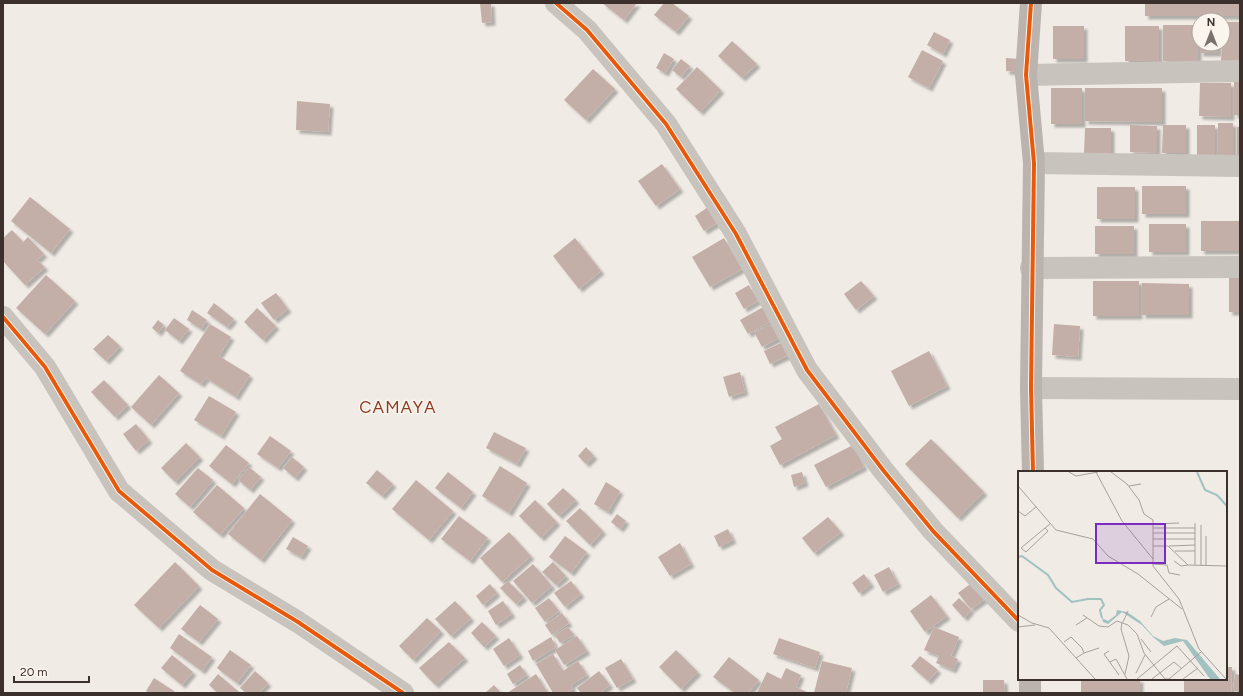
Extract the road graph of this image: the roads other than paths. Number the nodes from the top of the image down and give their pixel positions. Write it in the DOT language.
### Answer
graph roads {
  1 [pos="556,3"];
  2 [pos="1031,3"];
  3 [pos="1240,71"];
  4 [pos="1026,75"];
  5 [pos="1034,163"];
  6 [pos="1240,166"];
  7 [pos="1240,267"];
  8 [pos="1032,268"];
  9 [pos="3,317"];
  10 [pos="1031,388"];
  11 [pos="1240,389"];
  12 [pos="1033,471"];
  13 [pos="1018,620"];
  14 [pos="1030,680"];
  15 [pos="403,693"];
  16 [pos="1030,693"];
  1 -- 13 [label="street"];
  2 -- 4 [label="street"];
  3 -- 4 [label="street"];
  4 -- 5 [label="street"];
  5 -- 6 [label="street"];
  5 -- 8 [label="street"];
  7 -- 8 [label="street"];
  8 -- 10 [label="street"];
  9 -- 15 [label="street"];
  10 -- 11 [label="street"];
  10 -- 12 [label="street"];
  14 -- 16 [label="street"];
}
